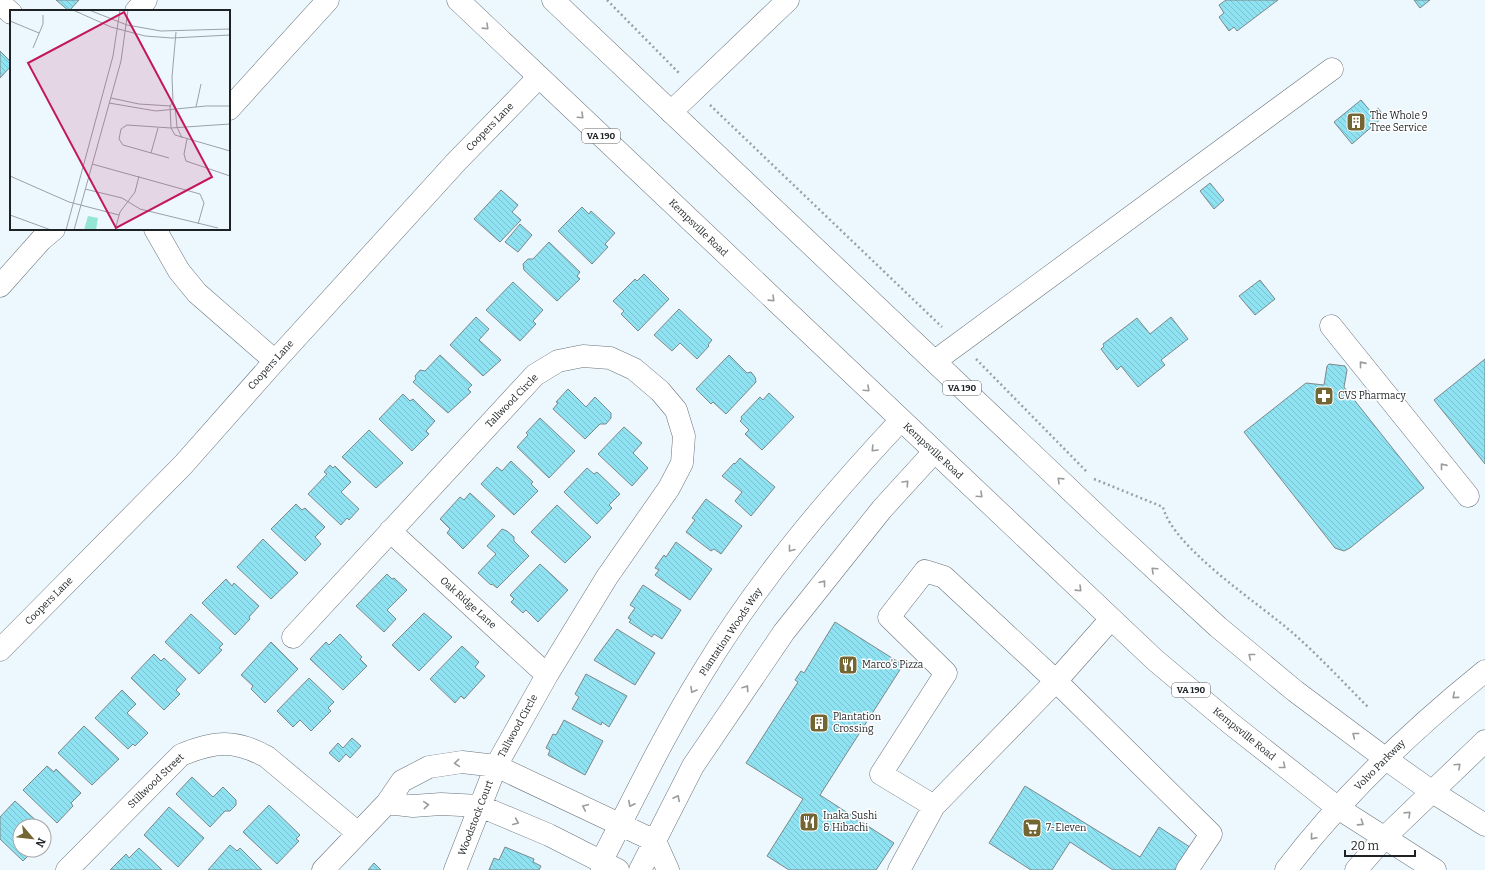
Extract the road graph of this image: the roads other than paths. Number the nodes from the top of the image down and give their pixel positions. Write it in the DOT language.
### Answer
graph roads {
  1 [pos="146,0"];
  2 [pos="328,0"];
  3 [pos="458,0"];
  4 [pos="553,0"];
  5 [pos="788,0"];
  6 [pos="0,3"];
  7 [pos="137,10"];
  8 [pos="10,12"];
  9 [pos="1332,69"];
  10 [pos="539,77"];
  11 [pos="230,107"];
  12 [pos="671,112"];
  13 [pos="53,230"];
  14 [pos="156,230"];
  15 [pos="0,286"];
  16 [pos="1331,326"];
  17 [pos="275,361"];
  18 [pos="935,362"];
  19 [pos="901,420"];
  20 [pos="934,452"];
  21 [pos="1468,496"];
  22 [pos="390,531"];
  23 [pos="1111,619"];
  24 [pos="293,637"];
  25 [pos="0,650"];
  26 [pos="1485,671"];
  27 [pos="547,675"];
  28 [pos="1056,681"];
  29 [pos="1485,741"];
  30 [pos="1386,759"];
  31 [pos="496,766"];
  32 [pos="1431,792"];
  33 [pos="388,803"];
  34 [pos="480,806"];
  35 [pos="934,806"];
  36 [pos="1338,808"];
  37 [pos="621,824"];
  38 [pos="1485,825"];
  39 [pos="358,833"];
  40 [pos="1384,838"];
  41 [pos="655,841"];
  42 [pos="607,867"];
  43 [pos="67,870"];
  44 [pos="323,870"];
  45 [pos="455,870"];
  46 [pos="640,870"];
  47 [pos="668,870"];
  48 [pos="899,870"];
  49 [pos="1188,870"];
  50 [pos="1286,870"];
  51 [pos="1356,870"];
  52 [pos="1435,870"];
  1 -- 7 [label="street"];
  2 -- 11 [label="street"];
  3 -- 10 [label="street, Kempsville Road / VA 190, one-way"];
  4 -- 12 [label="street, VA 190"];
  5 -- 12 [label="street"];
  6 -- 8 [label="street"];
  9 -- 18 [label="street"];
  10 -- 17 [label="street, Coopers Lane"];
  10 -- 19 [label="street, Kempsville Road / VA 190, one-way"];
  12 -- 18 [label="street, VA 190"];
  13 -- 15 [label="street"];
  14 -- 17 [label="street"];
  21 -- 16 [label="street, one-way"];
  17 -- 25 [label="street, Coopers Lane"];
  30 -- 18 [label="street, VA 190, one-way"];
  19 -- 20 [label="street, Kempsville Road / VA 190"];
  19 -- 37 [label="street, Plantation Woods Way, one-way"];
  20 -- 23 [label="street, Kempsville Road / VA 190, one-way"];
  41 -- 20 [label="street, one-way"];
  22 -- 24 [label="street, Tallwood Circle"];
  22 -- 27 [label="street, Oak Ridge Lane"];
  22 -- 27 [label="street, Tallwood Circle"];
  23 -- 28 [label="street"];
  23 -- 36 [label="street, Kempsville Road / VA 190, one-way"];
  26 -- 30 [label="street, Volvo Parkway, one-way"];
  27 -- 31 [label="street, Tallwood Circle"];
  28 -- 35 [label="street"];
  28 -- 35 [label="street"];
  28 -- 49 [label="street"];
  32 -- 29 [label="street, one-way"];
  30 -- 32 [label="street, VA 190"];
  30 -- 36 [label="street, Volvo Parkway"];
  31 -- 33 [label="street, one-way"];
  31 -- 34 [label="street, Woodstock Court"];
  37 -- 31 [label="street, one-way"];
  32 -- 38 [label="street, VA 190"];
  40 -- 32 [label="street, one-way"];
  33 -- 34 [label="street, one-way"];
  33 -- 39 [label="street"];
  34 -- 42 [label="street, one-way"];
  34 -- 45 [label="street, Woodstock Court"];
  35 -- 48 [label="street"];
  36 -- 40 [label="street, Kempsville Road / VA 190, one-way"];
  36 -- 50 [label="street, Volvo Parkway, one-way"];
  37 -- 41 [label="street"];
  37 -- 42 [label="street, Plantation Woods Way"];
  39 -- 43 [label="street, Stillwood Street"];
  39 -- 44 [label="street"];
  40 -- 51 [label="street"];
  40 -- 52 [label="street, Kempsville Road / VA 190"];
  41 -- 46 [label="street"];
  41 -- 47 [label="street"];
}
